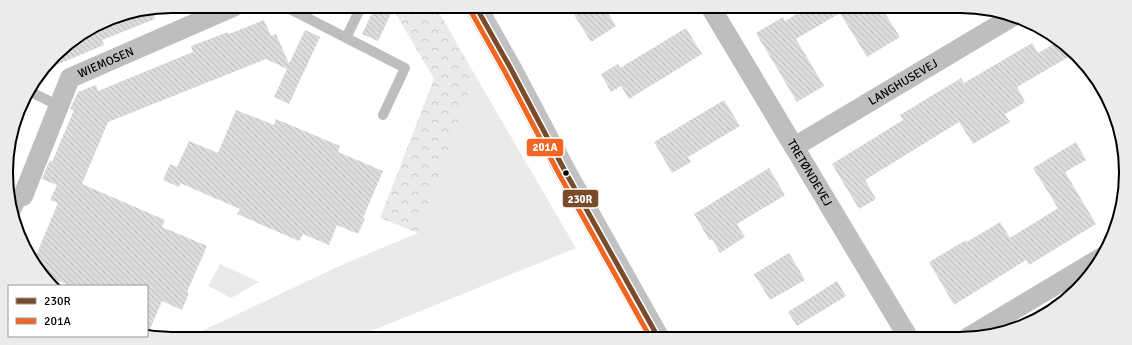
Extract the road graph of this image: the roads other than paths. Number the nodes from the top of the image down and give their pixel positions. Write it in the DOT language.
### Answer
graph roads {
  1 [pos="219,13"];
  2 [pos="305,13"];
  3 [pos="358,13"];
  4 [pos="481,13"];
  5 [pos="714,13"];
  6 [pos="1007,20"];
  7 [pos="346,38"];
  8 [pos="34,93"];
  9 [pos="59,106"];
  10 [pos="383,115"];
  11 [pos="794,146"];
  12 [pos="23,196"];
  13 [pos="17,209"];
  14 [pos="1090,265"];
  15 [pos="978,331"];
  16 [pos="655,332"];
  17 [pos="905,332"];
  1 -- 9 [label="street, WIEMOSEN"];
  2 -- 7 [label="lane"];
  3 -- 7 [label="lane"];
  4 -- 16 [label="street"];
  5 -- 11 [label="street, TRETØNDEVEJ"];
  6 -- 11 [label="street, LANGHUSEVEJ"];
  7 -- 10 [label="lane"];
  8 -- 9 [label="lane"];
  9 -- 12 [label="street, WIEMOSEN"];
  11 -- 17 [label="street, TRETØNDEVEJ"];
  12 -- 13 [label="lane"];
  14 -- 15 [label="street"];
}
